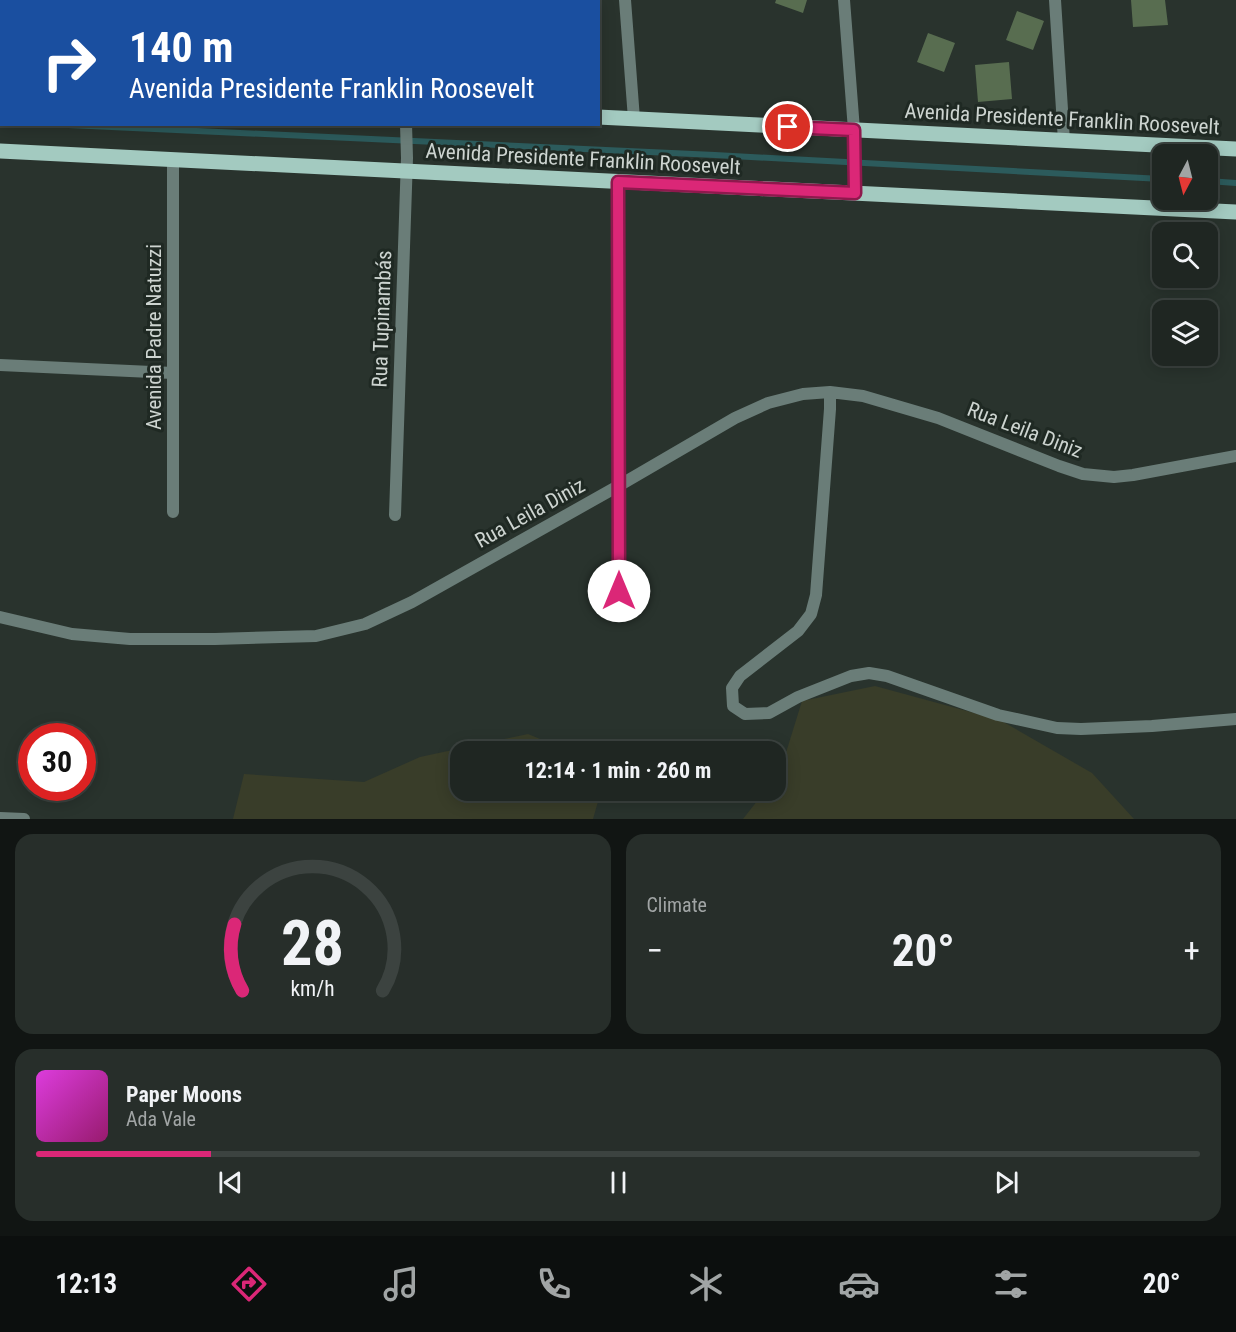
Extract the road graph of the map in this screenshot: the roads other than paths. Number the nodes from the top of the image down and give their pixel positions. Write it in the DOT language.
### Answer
graph roads {
  1 [pos="625,0"];
  2 [pos="844,0"];
  3 [pos="1054,0"];
  4 [pos="600,117"];
  5 [pos="634,119"];
  6 [pos="406,129"];
  7 [pos="854,130"];
  8 [pos="1064,141"];
  9 [pos="1236,149"];
  10 [pos="0,151"];
  11 [pos="173,161"];
  12 [pos="407,165"];
  13 [pos="618,182"];
  14 [pos="855,193"];
  15 [pos="1236,212"];
  16 [pos="0,364"];
  17 [pos="173,373"];
  18 [pos="830,392"];
  19 [pos="1236,456"];
  20 [pos="620,485"];
  21 [pos="173,512"];
  22 [pos="396,515"];
  23 [pos="619,591"];
  24 [pos="0,617"];
  25 [pos="1236,719"];
  26 [pos="0,818"];
  27 [pos="24,819"];
  1 -- 5 [label="street"];
  2 -- 7 [label="street"];
  3 -- 8 [label="street"];
  4 -- 5 [label="main road, Avenida Presidente Franklin Roosevelt"];
  5 -- 7 [label="main road, Avenida Presidente Franklin Roosevelt"];
  6 -- 12 [label="street, Rua Tupinambás"];
  7 -- 8 [label="main road, Avenida Presidente Franklin Roosevelt"];
  7 -- 14 [label="street"];
  8 -- 9 [label="main road, Avenida Presidente Franklin Roosevelt"];
  10 -- 11 [label="main road, Avenida Presidente Franklin Roosevelt"];
  11 -- 12 [label="main road, Avenida Presidente Franklin Roosevelt"];
  11 -- 17 [label="street, Avenida Padre Natuzzi"];
  12 -- 13 [label="main road, Avenida Presidente Franklin Roosevelt"];
  12 -- 22 [label="street, Rua Tupinambás"];
  13 -- 14 [label="main road, Avenida Presidente Franklin Roosevelt"];
  13 -- 20 [label="street"];
  14 -- 15 [label="main road, Avenida Presidente Franklin Roosevelt"];
  16 -- 17 [label="street"];
  17 -- 21 [label="street, Avenida Padre Natuzzi"];
  18 -- 19 [label="street, Rua Leila Diniz"];
  18 -- 20 [label="street, Rua Leila Diniz"];
  18 -- 25 [label="street"];
  20 -- 23 [label="street"];
  20 -- 24 [label="street, Rua Leila Diniz"];
  26 -- 27 [label="street"];
}
